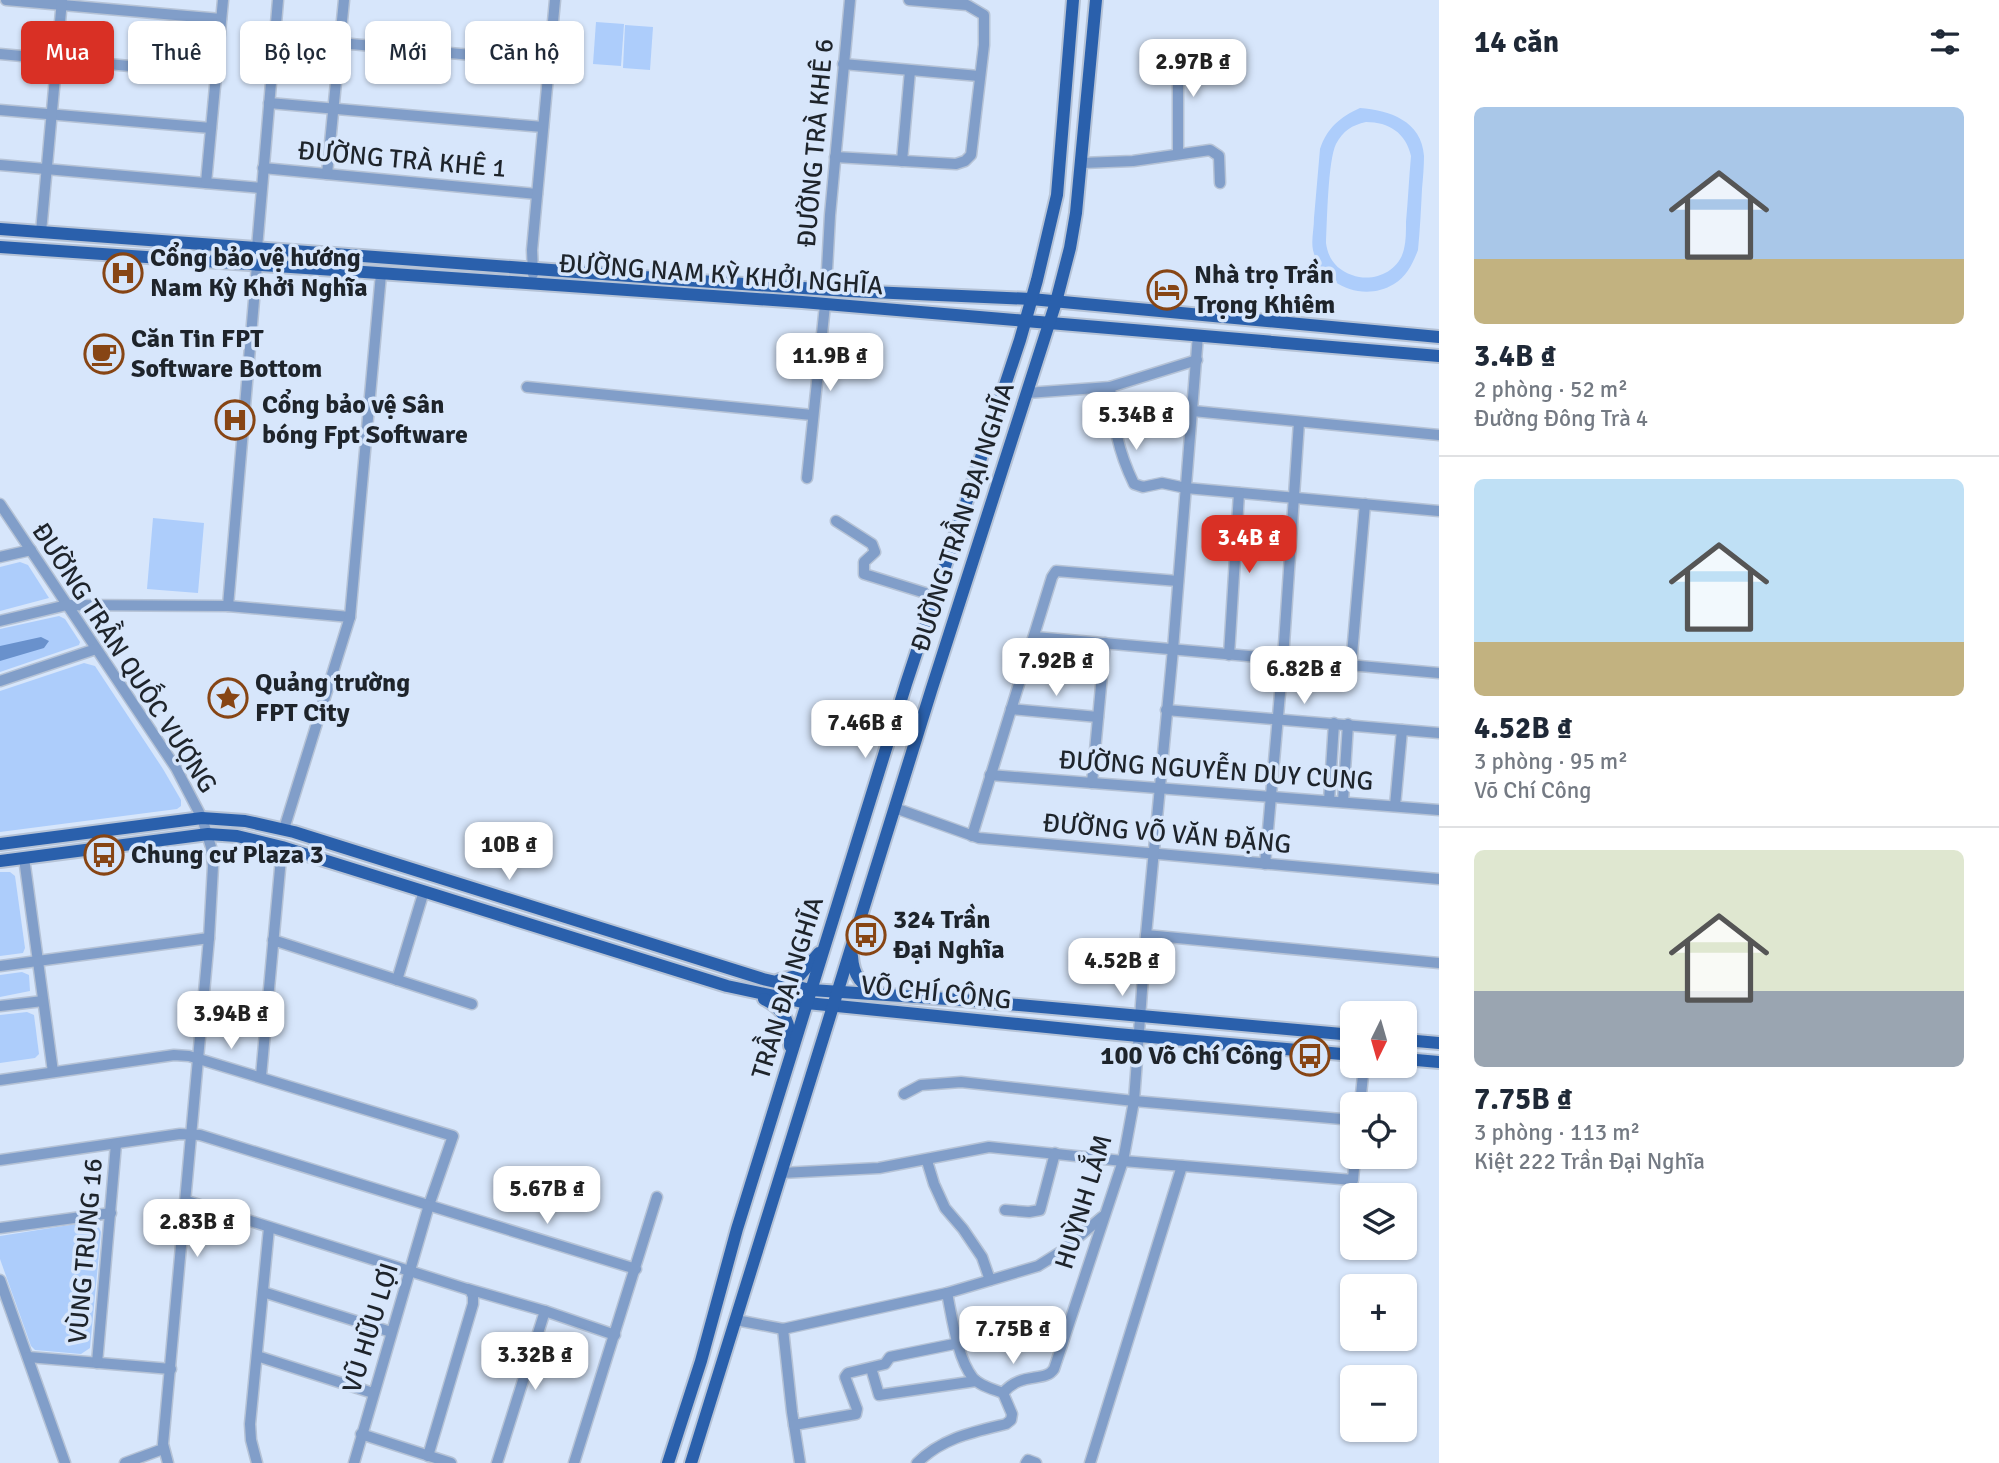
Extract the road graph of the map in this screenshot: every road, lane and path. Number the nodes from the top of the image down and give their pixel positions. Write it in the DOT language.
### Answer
graph roads {
  1 [pos="6,0"];
  2 [pos="223,0"];
  3 [pos="278,0"];
  4 [pos="344,0"];
  5 [pos="555,0"];
  6 [pos="850,0"];
  7 [pos="909,0"];
  8 [pos="1073,0"];
  9 [pos="1096,0"];
  10 [pos="61,3"];
  11 [pos="1072,17"];
  12 [pos="221,19"];
  13 [pos="1094,19"];
  14 [pos="60,21"];
  15 [pos="342,21"];
  16 [pos="553,21"];
  17 [pos="351,44"];
  18 [pos="1172,50"];
  19 [pos="0,54"];
  20 [pos="465,54"];
  21 [pos="21,56"];
  22 [pos="843,64"];
  23 [pos="910,71"];
  24 [pos="979,76"];
  25 [pos="55,84"];
  26 [pos="215,84"];
  27 [pos="336,84"];
  28 [pos="547,84"];
  29 [pos="269,103"];
  30 [pos="334,108"];
  31 [pos="0,110"];
  32 [pos="52,115"];
  33 [pos="543,127"];
  34 [pos="211,128"];
  35 [pos="1178,153"];
  36 [pos="835,158"];
  37 [pos="902,161"];
  38 [pos="1082,163"];
  39 [pos="0,165"];
  40 [pos="46,169"];
  41 [pos="263,169"];
  42 [pos="327,174"];
  43 [pos="206,183"];
  44 [pos="1220,183"];
  45 [pos="261,188"];
  46 [pos="537,194"];
  47 [pos="0,229"];
  48 [pos="41,232"];
  49 [pos="0,247"];
  50 [pos="257,248"];
  51 [pos="257,265"];
  52 [pos="533,268"];
  53 [pos="381,274"];
  54 [pos="533,285"];
  55 [pos="826,289"];
  56 [pos="1031,299"];
  57 [pos="1056,302"];
  58 [pos="825,305"];
  59 [pos="1025,321"];
  60 [pos="1050,323"];
  61 [pos="1198,335"];
  62 [pos="1439,337"];
  63 [pos="1439,356"];
  64 [pos="1197,360"];
  65 [pos="527,387"];
  66 [pos="1111,387"];
  67 [pos="1027,393"];
  68 [pos="1193,411"];
  69 [pos="812,415"];
  70 [pos="1300,422"];
  71 [pos="1439,435"];
  72 [pos="807,478"];
  73 [pos="1186,488"];
  74 [pos="1239,493"];
  75 [pos="1294,498"];
  76 [pos="0,504"];
  77 [pos="1365,504"];
  78 [pos="1439,511"];
  79 [pos="836,521"];
  80 [pos="958,527"];
  81 [pos="30,550"];
  82 [pos="0,557"];
  83 [pos="1178,581"];
  84 [pos="935,596"];
  85 [pos="67,605"];
  86 [pos="228,606"];
  87 [pos="350,617"];
  88 [pos="0,621"];
  89 [pos="1035,637"];
  90 [pos="1105,643"];
  91 [pos="96,649"];
  92 [pos="1173,649"];
  93 [pos="1229,654"];
  94 [pos="1283,659"];
  95 [pos="1351,666"];
  96 [pos="1439,674"];
  97 [pos="0,681"];
  98 [pos="906,684"];
  99 [pos="930,691"];
  100 [pos="1011,709"];
  101 [pos="1166,710"];
  102 [pos="1098,717"];
  103 [pos="1278,719"];
  104 [pos="1334,723"];
  105 [pos="1348,724"];
  106 [pos="1402,730"];
  107 [pos="1439,733"];
  108 [pos="990,775"];
  109 [pos="1091,783"];
  110 [pos="1160,788"];
  111 [pos="1271,797"];
  112 [pos="1329,801"];
  113 [pos="1343,802"];
  114 [pos="1395,806"];
  115 [pos="895,808"];
  116 [pos="1439,810"];
  117 [pos="202,818"];
  118 [pos="284,829"];
  119 [pos="208,834"];
  120 [pos="972,836"];
  121 [pos="21,841"];
  122 [pos="0,844"];
  123 [pos="282,847"];
  124 [pos="1153,853"];
  125 [pos="23,858"];
  126 [pos="0,861"];
  127 [pos="1265,864"];
  128 [pos="429,875"];
  129 [pos="1439,879"];
  130 [pos="424,891"];
  131 [pos="1146,935"];
  132 [pos="209,938"];
  133 [pos="273,940"];
  134 [pos="826,944"];
  135 [pos="853,947"];
  136 [pos="38,961"];
  137 [pos="1439,963"];
  138 [pos="0,966"];
  139 [pos="763,979"];
  140 [pos="397,980"];
  141 [pos="727,986"];
  142 [pos="811,990"];
  143 [pos="839,992"];
  144 [pos="888,995"];
  145 [pos="43,1001"];
  146 [pos="807,1003"];
  147 [pos="472,1004"];
  148 [pos="0,1006"];
  149 [pos="834,1006"];
  150 [pos="1139,1016"];
  151 [pos="828,1026"];
  152 [pos="1340,1034"];
  153 [pos="1137,1040"];
  154 [pos="1418,1041"];
  155 [pos="1439,1043"];
  156 [pos="1340,1054"];
  157 [pos="198,1058"];
  158 [pos="1418,1060"];
  159 [pos="1439,1062"];
  160 [pos="788,1067"];
  161 [pos="53,1073"];
  162 [pos="261,1076"];
  163 [pos="0,1080"];
  164 [pos="904,1094"];
  165 [pos="1134,1101"];
  166 [pos="1340,1119"];
  167 [pos="192,1134"];
  168 [pos="116,1143"];
  169 [pos="1055,1153"];
  170 [pos="0,1160"];
  171 [pos="927,1161"];
  172 [pos="1123,1161"];
  173 [pos="1182,1166"];
  174 [pos="1354,1169"];
  175 [pos="781,1173"];
  176 [pos="657,1197"];
  177 [pos="187,1201"];
  178 [pos="429,1205"];
  179 [pos="1005,1210"];
  180 [pos="111,1213"];
  181 [pos="1103,1216"];
  182 [pos="0,1228"];
  183 [pos="269,1228"];
  184 [pos="636,1269"];
  185 [pos="411,1271"];
  186 [pos="0,1280"];
  187 [pos="990,1280"];
  188 [pos="468,1289"];
  189 [pos="263,1292"];
  190 [pos="947,1293"];
  191 [pos="545,1311"];
  192 [pos="736,1320"];
  193 [pos="783,1329"];
  194 [pos="391,1332"];
  195 [pos="615,1335"];
  196 [pos="959,1343"];
  197 [pos="257,1356"];
  198 [pos="28,1357"];
  199 [pos="701,1361"];
  200 [pos="97,1363"];
  201 [pos="720,1367"];
  202 [pos="871,1368"];
  203 [pos="171,1369"];
  204 [pos="976,1381"];
  205 [pos="373,1393"];
  206 [pos="1003,1393"];
  207 [pos="794,1424"];
  208 [pos="361,1434"];
  209 [pos="163,1449"];
  210 [pos="428,1456"];
  211 [pos="65,1463"];
  212 [pos="125,1463"];
  213 [pos="168,1463"];
  214 [pos="257,1463"];
  215 [pos="354,1463"];
  216 [pos="451,1463"];
  217 [pos="497,1463"];
  218 [pos="574,1463"];
  219 [pos="667,1463"];
  220 [pos="691,1463"];
  221 [pos="800,1463"];
  222 [pos="917,1463"];
  223 [pos="1026,1463"];
  224 [pos="1036,1463"];
  225 [pos="1090,1463"];
  1 -- 10 [label="street"];
  2 -- 12 [label="street"];
  3 -- 29 [label="street"];
  4 -- 15 [label="street"];
  5 -- 16 [label="street"];
  6 -- 22 [label="street, ĐƯỜNG TRÀ KHÊ 6"];
  7 -- 24 [label="street"];
  8 -- 11 [label="main road, ĐƯỜNG TRẦN ĐẠI NGHĨA"];
  9 -- 13 [label="main road, ĐƯỜNG TRẦN ĐẠI NGHĨA"];
  10 -- 12 [label="street"];
  10 -- 14 [label="street"];
  11 -- 13 [label="main road"];
  11 -- 56 [label="main road, ĐƯỜNG TRẦN ĐẠI NGHĨA"];
  13 -- 38 [label="main road, ĐƯỜNG TRẦN ĐẠI NGHĨA"];
  17 -- 20 [label="street"];
  18 -- 35 [label="street"];
  19 -- 21 [label="street"];
  22 -- 23 [label="street"];
  22 -- 36 [label="street, ĐƯỜNG TRÀ KHÊ 6"];
  23 -- 24 [label="street"];
  23 -- 37 [label="street"];
  24 -- 37 [label="street"];
  25 -- 32 [label="street"];
  26 -- 34 [label="street"];
  27 -- 30 [label="street"];
  28 -- 33 [label="street"];
  29 -- 30 [label="street"];
  29 -- 41 [label="street"];
  30 -- 33 [label="street"];
  30 -- 42 [label="street"];
  31 -- 32 [label="street"];
  32 -- 34 [label="street"];
  32 -- 40 [label="street"];
  33 -- 46 [label="street"];
  34 -- 43 [label="street"];
  35 -- 38 [label="street"];
  35 -- 44 [label="street"];
  36 -- 37 [label="street"];
  36 -- 55 [label="street, ĐƯỜNG TRÀ KHÊ 6"];
  38 -- 57 [label="main road, ĐƯỜNG TRẦN ĐẠI NGHĨA"];
  39 -- 40 [label="street"];
  40 -- 43 [label="street"];
  40 -- 48 [label="street"];
  41 -- 42 [label="street, ĐƯỜNG TRÀ KHÊ 1"];
  41 -- 45 [label="street"];
  42 -- 46 [label="street, ĐƯỜNG TRÀ KHÊ 1"];
  43 -- 45 [label="street"];
  45 -- 50 [label="street"];
  46 -- 52 [label="street"];
  47 -- 48 [label="main road, ĐƯỜNG NAM KỲ KHỞI NGHĨA"];
  48 -- 50 [label="main road, ĐƯỜNG NAM KỲ KHỞI NGHĨA"];
  49 -- 51 [label="main road, ĐƯỜNG NAM KỲ KHỞI NGHĨA"];
  50 -- 52 [label="main road, ĐƯỜNG NAM KỲ KHỞI NGHĨA"];
  51 -- 53 [label="main road, ĐƯỜNG NAM KỲ KHỞI NGHĨA"];
  51 -- 86 [label="street"];
  52 -- 54 [label="street"];
  52 -- 55 [label="main road, ĐƯỜNG NAM KỲ KHỞI NGHĨA"];
  53 -- 54 [label="main road, ĐƯỜNG NAM KỲ KHỞI NGHĨA"];
  53 -- 87 [label="street"];
  54 -- 58 [label="main road, ĐƯỜNG NAM KỲ KHỞI NGHĨA"];
  55 -- 56 [label="main road, ĐƯỜNG NAM KỲ KHỞI NGHĨA"];
  55 -- 58 [label="main road"];
  56 -- 57 [label="main road, ĐƯỜNG NAM KỲ KHỞI NGHĨA"];
  56 -- 59 [label="main road, ĐƯỜNG TRẦN ĐẠI NGHĨA"];
  57 -- 60 [label="main road, ĐƯỜNG TRẦN ĐẠI NGHĨA"];
  57 -- 62 [label="main road, ĐƯỜNG NAM KỲ KHỞI NGHĨA"];
  58 -- 59 [label="main road, ĐƯỜNG NAM KỲ KHỞI NGHĨA"];
  58 -- 69 [label="street"];
  59 -- 60 [label="main road, ĐƯỜNG NAM KỲ KHỞI NGHĨA"];
  59 -- 80 [label="main road, ĐƯỜNG TRẦN ĐẠI NGHĨA"];
  60 -- 61 [label="main road, ĐƯỜNG NAM KỲ KHỞI NGHĨA"];
  60 -- 67 [label="main road, ĐƯỜNG TRẦN ĐẠI NGHĨA"];
  61 -- 63 [label="main road, ĐƯỜNG NAM KỲ KHỞI NGHĨA"];
  61 -- 64 [label="street, HUỲNH LẮM"];
  64 -- 66 [label="street"];
  64 -- 68 [label="street, HUỲNH LẮM"];
  65 -- 69 [label="street"];
  66 -- 67 [label="street"];
  66 -- 73 [label="street"];
  67 -- 99 [label="main road, ĐƯỜNG TRẦN ĐẠI NGHĨA"];
  68 -- 70 [label="street"];
  68 -- 73 [label="street, HUỲNH LẮM"];
  69 -- 72 [label="street"];
  70 -- 71 [label="street"];
  70 -- 75 [label="street"];
  73 -- 74 [label="street"];
  73 -- 83 [label="street, HUỲNH LẮM"];
  74 -- 75 [label="street"];
  74 -- 93 [label="street"];
  75 -- 77 [label="street"];
  75 -- 94 [label="street"];
  76 -- 81 [label="street, ĐƯỜNG TRẦN QUỐC VƯỢNG"];
  77 -- 78 [label="street"];
  77 -- 95 [label="street"];
  79 -- 84 [label="street"];
  80 -- 84 [label="main road, TRẦN ĐẠI NGHĨA"];
  81 -- 82 [label="street"];
  81 -- 85 [label="street, ĐƯỜNG TRẦN QUỐC VƯỢNG"];
  83 -- 89 [label="street"];
  83 -- 92 [label="street, HUỲNH LẮM"];
  84 -- 98 [label="main road, TRẦN ĐẠI NGHĨA"];
  85 -- 86 [label="street"];
  85 -- 88 [label="street"];
  85 -- 91 [label="street, ĐƯỜNG TRẦN QUỐC VƯỢNG"];
  86 -- 87 [label="street"];
  87 -- 118 [label="street"];
  89 -- 90 [label="street"];
  89 -- 100 [label="street"];
  90 -- 92 [label="street"];
  90 -- 102 [label="street"];
  91 -- 97 [label="street"];
  91 -- 117 [label="street, ĐƯỜNG TRẦN QUỐC VƯỢNG"];
  92 -- 93 [label="street"];
  92 -- 101 [label="street, HUỲNH LẮM"];
  93 -- 94 [label="street"];
  94 -- 95 [label="street"];
  94 -- 103 [label="street"];
  95 -- 96 [label="street"];
  98 -- 99 [label="main road"];
  98 -- 134 [label="main road, TRẦN ĐẠI NGHĨA"];
  99 -- 115 [label="main road, ĐƯỜNG TRẦN ĐẠI NGHĨA"];
  100 -- 102 [label="street"];
  100 -- 108 [label="street"];
  101 -- 103 [label="street"];
  101 -- 110 [label="street, HUỲNH LẮM"];
  102 -- 109 [label="street"];
  103 -- 104 [label="street"];
  103 -- 111 [label="street"];
  104 -- 105 [label="street"];
  104 -- 112 [label="street"];
  105 -- 106 [label="street"];
  105 -- 113 [label="street"];
  106 -- 107 [label="street"];
  106 -- 114 [label="street"];
  108 -- 109 [label="street, ĐƯỜNG NGUYỄN DUY CUNG"];
  108 -- 120 [label="street"];
  109 -- 110 [label="street, ĐƯỜNG NGUYỄN DUY CUNG"];
  110 -- 111 [label="street, ĐƯỜNG NGUYỄN DUY CUNG"];
  110 -- 124 [label="street, HUỲNH LẮM"];
  111 -- 112 [label="street, ĐƯỜNG NGUYỄN DUY CUNG"];
  111 -- 127 [label="street"];
  112 -- 113 [label="street, ĐƯỜNG NGUYỄN DUY CUNG"];
  113 -- 114 [label="street, ĐƯỜNG NGUYỄN DUY CUNG"];
  114 -- 116 [label="street, ĐƯỜNG NGUYỄN DUY CUNG"];
  115 -- 120 [label="street, ĐƯỜNG VÕ VĂN ĐẶNG"];
  115 -- 135 [label="main road, ĐƯỜNG TRẦN ĐẠI NGHĨA"];
  117 -- 118 [label="main road, VÕ CHÍ CÔNG"];
  117 -- 119 [label="street, ĐƯỜNG TRẦN QUỐC VƯỢNG"];
  117 -- 121 [label="main road, VÕ CHÍ CÔNG"];
  118 -- 128 [label="main road, VÕ CHÍ CÔNG"];
  119 -- 123 [label="main road"];
  119 -- 125 [label="main road"];
  119 -- 132 [label="street, ĐƯỜNG TRẦN QUỐC VƯỢNG"];
  120 -- 124 [label="street, ĐƯỜNG VÕ VĂN ĐẶNG"];
  121 -- 122 [label="main road, VÕ CHÍ CÔNG"];
  121 -- 125 [label="main road"];
  123 -- 130 [label="main road"];
  123 -- 133 [label="street"];
  124 -- 127 [label="street, ĐƯỜNG VÕ VĂN ĐẶNG"];
  124 -- 131 [label="street, HUỲNH LẮM"];
  125 -- 126 [label="main road"];
  125 -- 136 [label="street"];
  127 -- 129 [label="street, ĐƯỜNG VÕ VĂN ĐẶNG"];
  128 -- 130 [label="main road"];
  128 -- 139 [label="main road, VÕ CHÍ CÔNG"];
  130 -- 140 [label="street"];
  130 -- 141 [label="main road"];
  131 -- 137 [label="street"];
  131 -- 150 [label="street, HUỲNH LẮM"];
  132 -- 136 [label="street"];
  132 -- 157 [label="street, ĐƯỜNG TRẦN QUỐC VƯỢNG"];
  133 -- 140 [label="street"];
  133 -- 162 [label="street"];
  134 -- 139 [label="main road"];
  134 -- 142 [label="main road, TRẦN ĐẠI NGHĨA"];
  135 -- 143 [label="main road, ĐƯỜNG TRẦN ĐẠI NGHĨA"];
  135 -- 144 [label="main road"];
  136 -- 138 [label="street"];
  136 -- 145 [label="street"];
  139 -- 142 [label="main road, VÕ CHÍ CÔNG"];
  140 -- 147 [label="street"];
  141 -- 146 [label="main road, VÕ CHÍ CÔNG"];
  141 -- 160 [label="main road"];
  142 -- 143 [label="main road, VÕ CHÍ CÔNG"];
  142 -- 146 [label="main road, TRẦN ĐẠI NGHĨA"];
  143 -- 144 [label="main road, VÕ CHÍ CÔNG"];
  143 -- 149 [label="main road, ĐƯỜNG TRẦN ĐẠI NGHĨA"];
  144 -- 150 [label="main road, VÕ CHÍ CÔNG"];
  145 -- 148 [label="street"];
  145 -- 161 [label="street"];
  146 -- 149 [label="main road, VÕ CHÍ CÔNG"];
  146 -- 160 [label="main road, TRẦN ĐẠI NGHĨA"];
  149 -- 151 [label="main road, ĐƯỜNG TRẦN ĐẠI NGHĨA"];
  149 -- 153 [label="main road, VÕ CHÍ CÔNG"];
  150 -- 152 [label="main road, VÕ CHÍ CÔNG"];
  150 -- 153 [label="street, HUỲNH LẮM"];
  151 -- 175 [label="main road, TRẦN ĐẠI NGHĨA"];
  153 -- 156 [label="main road, VÕ CHÍ CÔNG"];
  153 -- 165 [label="street, HUỲNH LẮM"];
  154 -- 155 [label="main road"];
  157 -- 161 [label="street"];
  157 -- 162 [label="street"];
  157 -- 167 [label="street, ĐƯỜNG TRẦN QUỐC VƯỢNG"];
  158 -- 159 [label="main road"];
  160 -- 199 [label="main road, TRẦN ĐẠI NGHĨA"];
  161 -- 163 [label="street"];
  162 -- 178 [label="street, VŨ HỮU LỢI"];
  164 -- 165 [label="street"];
  165 -- 166 [label="street"];
  165 -- 172 [label="street, HUỲNH LẮM"];
  167 -- 168 [label="street"];
  167 -- 177 [label="street, ĐƯỜNG TRẦN QUỐC VƯỢNG"];
  167 -- 178 [label="street"];
  168 -- 170 [label="street"];
  168 -- 180 [label="street, VÙNG TRUNG 16"];
  169 -- 171 [label="street"];
  169 -- 172 [label="street"];
  169 -- 179 [label="street"];
  171 -- 175 [label="street"];
  171 -- 187 [label="street"];
  172 -- 173 [label="street"];
  172 -- 181 [label="street, HUỲNH LẮM"];
  173 -- 174 [label="street"];
  173 -- 225 [label="street"];
  175 -- 192 [label="main road, TRẦN ĐẠI NGHĨA"];
  176 -- 184 [label="street"];
  177 -- 183 [label="street"];
  177 -- 203 [label="street, ĐƯỜNG TRẦN QUỐC VƯỢNG"];
  178 -- 184 [label="street"];
  178 -- 185 [label="street, VŨ HỮU LỢI"];
  180 -- 182 [label="street"];
  180 -- 200 [label="street, VÙNG TRUNG 16"];
  181 -- 187 [label="street"];
  181 -- 206 [label="street, HUỲNH LẮM"];
  183 -- 185 [label="street"];
  183 -- 189 [label="street"];
  184 -- 195 [label="street"];
  185 -- 188 [label="street"];
  185 -- 194 [label="street, VŨ HỮU LỢI"];
  186 -- 198 [label="street"];
  187 -- 190 [label="street"];
  188 -- 191 [label="street"];
  188 -- 210 [label="street"];
  189 -- 194 [label="street"];
  189 -- 197 [label="street"];
  190 -- 193 [label="street"];
  190 -- 196 [label="street"];
  191 -- 195 [label="street"];
  191 -- 217 [label="street"];
  192 -- 193 [label="street"];
  192 -- 201 [label="main road, TRẦN ĐẠI NGHĨA"];
  193 -- 207 [label="street"];
  194 -- 205 [label="street, VŨ HỮU LỢI"];
  195 -- 218 [label="street"];
  196 -- 202 [label="street"];
  196 -- 204 [label="street"];
  197 -- 205 [label="street"];
  197 -- 214 [label="street"];
  198 -- 200 [label="street"];
  198 -- 211 [label="street"];
  199 -- 201 [label="main road"];
  199 -- 219 [label="main road, TRẦN ĐẠI NGHĨA"];
  200 -- 203 [label="street"];
  201 -- 220 [label="main road, TRẦN ĐẠI NGHĨA"];
  202 -- 204 [label="street"];
  202 -- 207 [label="street"];
  203 -- 209 [label="street, ĐƯỜNG TRẦN QUỐC VƯỢNG"];
  204 -- 206 [label="street"];
  205 -- 208 [label="street, VŨ HỮU LỢI"];
  206 -- 222 [label="street"];
  207 -- 221 [label="street"];
  208 -- 210 [label="street"];
  208 -- 215 [label="street, VŨ HỮU LỢI"];
  209 -- 212 [label="street"];
  209 -- 213 [label="street, ĐƯỜNG TRẦN QUỐC VƯỢNG"];
  210 -- 216 [label="street"];
  223 -- 224 [label="street"];
}
